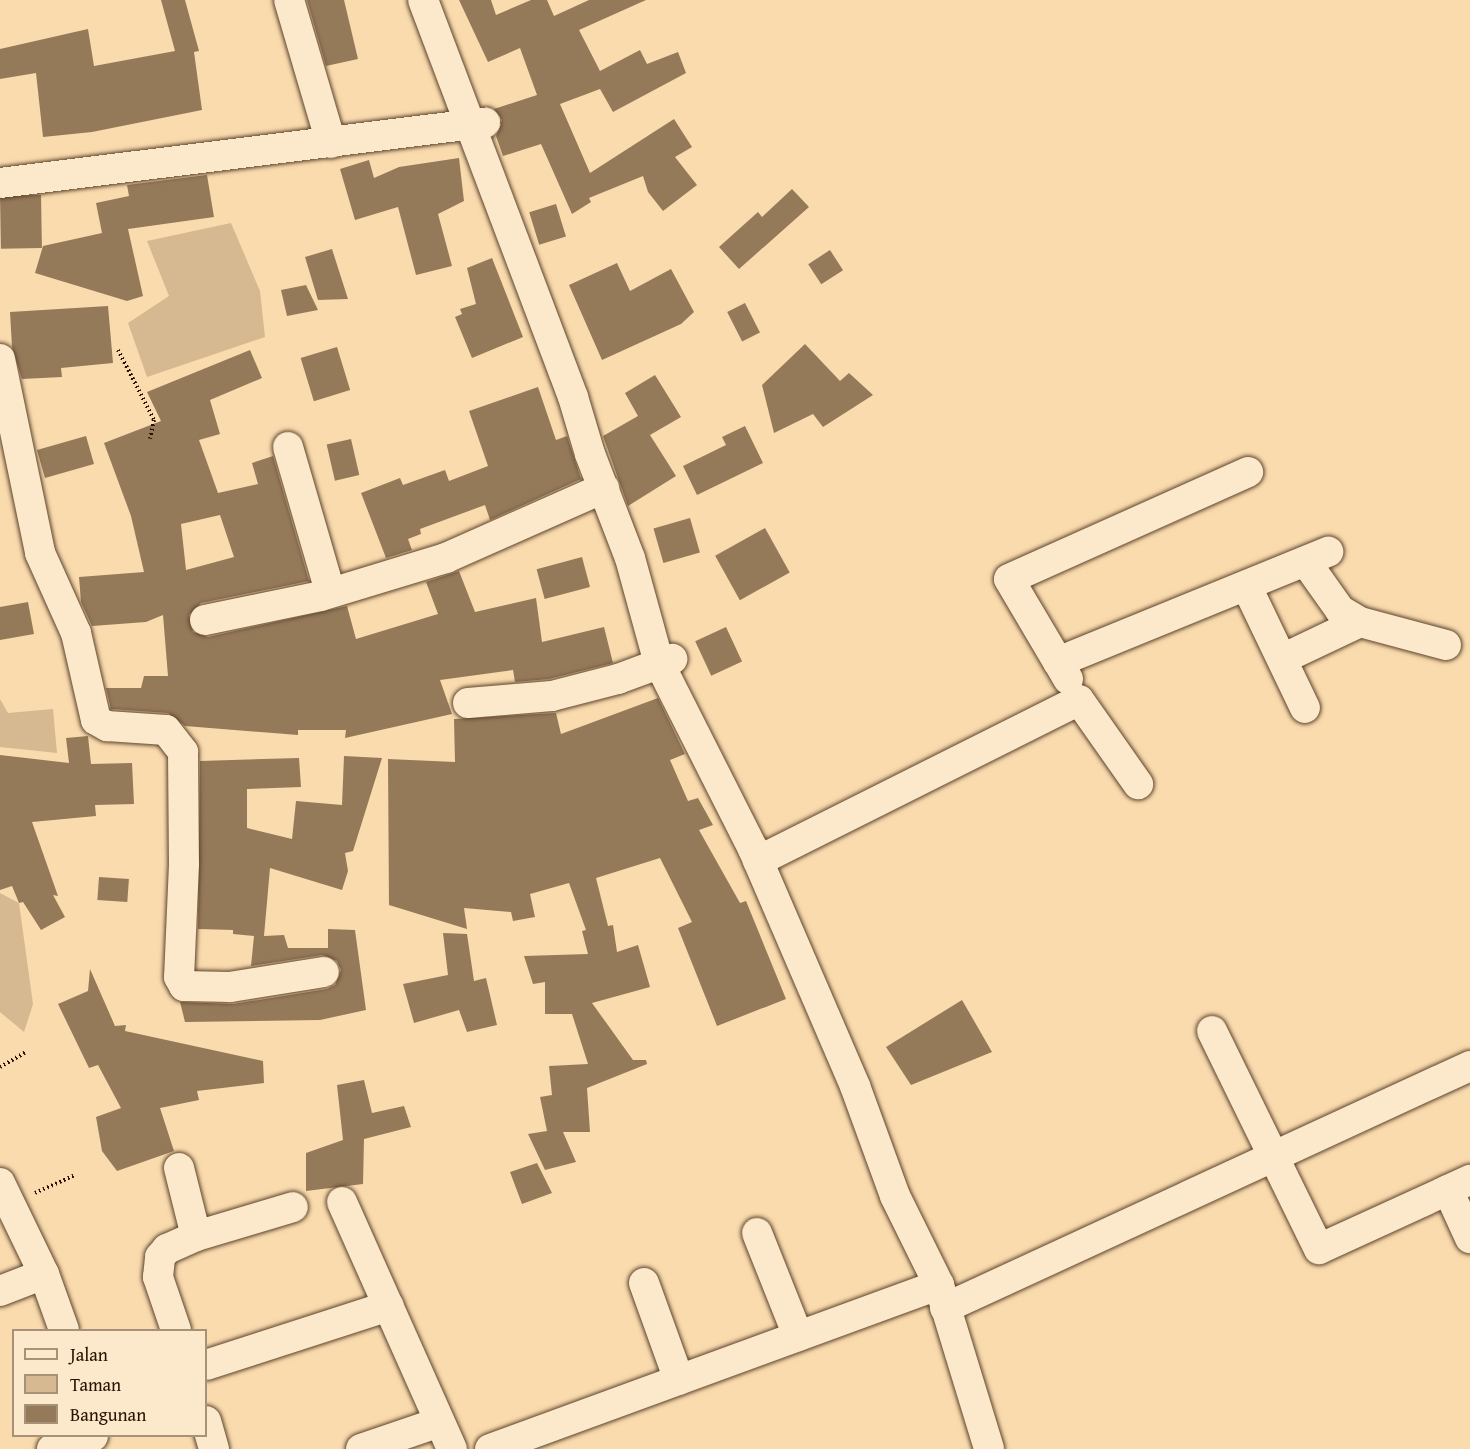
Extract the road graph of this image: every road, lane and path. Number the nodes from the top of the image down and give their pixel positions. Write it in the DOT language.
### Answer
graph roads {
  1 [pos="290,0"];
  2 [pos="423,0"];
  3 [pos="479,124"];
  4 [pos="331,142"];
  5 [pos="0,183"];
  6 [pos="118,350"];
  7 [pos="0,359"];
  8 [pos="150,439"];
  9 [pos="288,447"];
  10 [pos="1248,472"];
  11 [pos="604,489"];
  12 [pos="1247,587"];
  13 [pos="330,592"];
  14 [pos="205,620"];
  15 [pos="1360,622"];
  16 [pos="1446,645"];
  17 [pos="1282,659"];
  18 [pos="666,661"];
  19 [pos="1058,662"];
  20 [pos="1079,700"];
  21 [pos="468,703"];
  22 [pos="1305,708"];
  23 [pos="1138,784"];
  24 [pos="758,861"];
  25 [pos="324,972"];
  26 [pos="1212,1031"];
  27 [pos="26,1052"];
  28 [pos="0,1066"];
  29 [pos="1470,1066"];
  30 [pos="1273,1157"];
  31 [pos="179,1168"];
  32 [pos="75,1175"];
  33 [pos="1459,1185"];
  34 [pos="5,1194"];
  35 [pos="342,1202"];
  36 [pos="292,1207"];
  37 [pos="757,1233"];
  38 [pos="196,1236"];
  39 [pos="1470,1238"];
  40 [pos="44,1274"];
  41 [pos="644,1283"];
  42 [pos="0,1291"];
  43 [pos="942,1296"];
  44 [pos="389,1306"];
  45 [pos="64,1329"];
  46 [pos="176,1329"];
  47 [pos="798,1336"];
  48 [pos="207,1365"];
  49 [pos="679,1380"];
  50 [pos="440,1422"];
  51 [pos="207,1425"];
  52 [pos="90,1437"];
  53 [pos="52,1449"];
  54 [pos="214,1449"];
  55 [pos="361,1449"];
  56 [pos="452,1449"];
  57 [pos="490,1449"];
  58 [pos="988,1449"];
  1 -- 4 [label="street"];
  2 -- 3 [label="street"];
  3 -- 4 [label="street"];
  3 -- 11 [label="street"];
  4 -- 5 [label="street"];
  6 -- 8 [label="path"];
  7 -- 25 [label="street"];
  9 -- 13 [label="street"];
  10 -- 19 [label="street"];
  11 -- 13 [label="street"];
  11 -- 18 [label="street"];
  12 -- 15 [label="street"];
  12 -- 17 [label="street"];
  12 -- 19 [label="street"];
  13 -- 14 [label="street"];
  15 -- 16 [label="street"];
  15 -- 17 [label="street"];
  17 -- 22 [label="street"];
  18 -- 21 [label="street"];
  18 -- 24 [label="street"];
  19 -- 20 [label="street"];
  20 -- 23 [label="street"];
  20 -- 24 [label="street"];
  24 -- 43 [label="street"];
  26 -- 30 [label="street"];
  27 -- 28 [label="path"];
  29 -- 30 [label="street"];
  30 -- 33 [label="street"];
  30 -- 43 [label="street"];
  31 -- 38 [label="street"];
  32 -- 34 [label="path"];
  33 -- 39 [label="street"];
  34 -- 40 [label="street"];
  35 -- 44 [label="street"];
  36 -- 38 [label="street"];
  37 -- 47 [label="street"];
  38 -- 46 [label="street"];
  40 -- 42 [label="street"];
  40 -- 45 [label="street"];
  41 -- 49 [label="street"];
  43 -- 47 [label="street"];
  43 -- 58 [label="street"];
  44 -- 48 [label="street"];
  44 -- 50 [label="street"];
  47 -- 49 [label="street"];
  49 -- 57 [label="street"];
  50 -- 55 [label="street"];
  50 -- 56 [label="street"];
  51 -- 54 [label="street"];
  52 -- 53 [label="street"];
}
